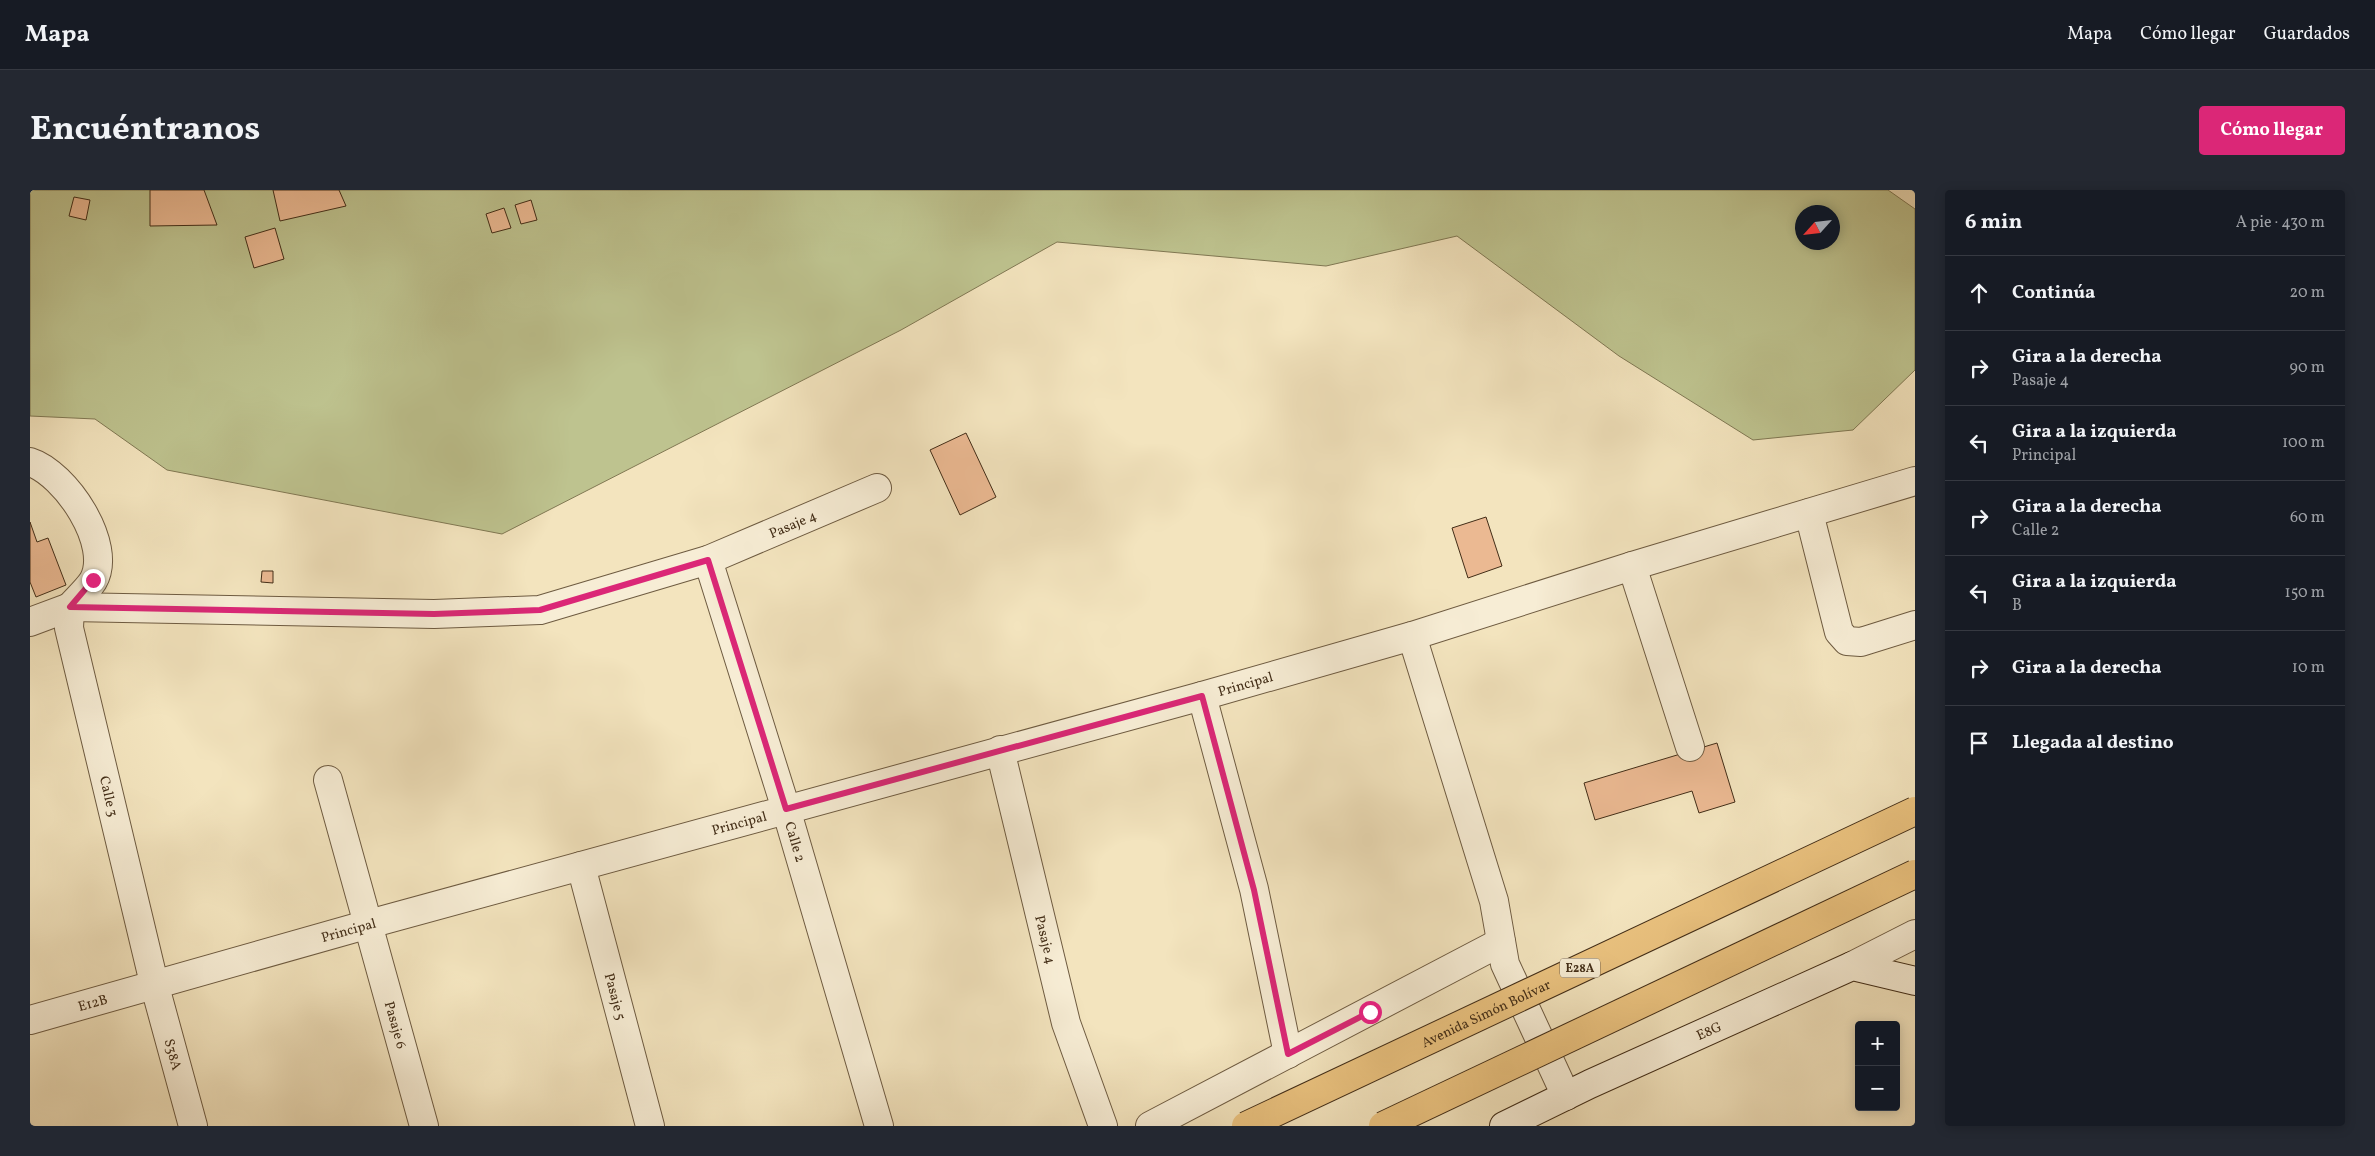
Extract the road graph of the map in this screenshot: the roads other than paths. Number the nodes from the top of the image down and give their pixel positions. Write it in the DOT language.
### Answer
graph roads {
  1 [pos="30,462"];
  2 [pos="1915,481"];
  3 [pos="877,488"];
  4 [pos="1810,513"];
  5 [pos="708,560"];
  6 [pos="1632,566"];
  7 [pos="70,607"];
  8 [pos="30,622"];
  9 [pos="1915,625"];
  10 [pos="1412,636"];
  11 [pos="1202,696"];
  12 [pos="1690,747"];
  13 [pos="1000,750"];
  14 [pos="328,780"];
  15 [pos="786,809"];
  16 [pos="1915,812"];
  17 [pos="581,866"];
  18 [pos="1915,874"];
  19 [pos="369,924"];
  20 [pos="1915,934"];
  21 [pos="1501,942"];
  22 [pos="1852,966"];
  23 [pos="1915,981"];
  24 [pos="154,983"];
  25 [pos="30,1020"];
  26 [pos="1288,1054"];
  27 [pos="1566,1096"];
  28 [pos="193,1126"];
  29 [pos="424,1126"];
  30 [pos="650,1126"];
  31 [pos="879,1126"];
  32 [pos="1103,1126"];
  33 [pos="1150,1126"];
  34 [pos="1246,1126"];
  35 [pos="1383,1126"];
  36 [pos="1504,1126"];
  1 -- 7 [label="street"];
  2 -- 4 [label="street, Principal"];
  3 -- 5 [label="street, Pasaje 4"];
  4 -- 6 [label="street, Principal"];
  4 -- 9 [label="street"];
  5 -- 7 [label="street, Pasaje 4"];
  5 -- 15 [label="street, Calle 2"];
  6 -- 10 [label="street, Principal"];
  6 -- 12 [label="street"];
  7 -- 8 [label="street"];
  7 -- 24 [label="street, Calle 3"];
  10 -- 11 [label="street, Principal"];
  10 -- 21 [label="street"];
  11 -- 13 [label="street, Principal"];
  11 -- 26 [label="street"];
  13 -- 15 [label="street, Principal"];
  13 -- 32 [label="street, Pasaje 4"];
  14 -- 19 [label="street, Pasaje 6"];
  15 -- 17 [label="street, Principal"];
  15 -- 31 [label="street, Calle 2"];
  16 -- 34 [label="highway, Avenida Simón Bolívar / E28A, bridge"];
  17 -- 19 [label="street, Principal"];
  17 -- 30 [label="street, Pasaje 5"];
  18 -- 35 [label="highway, bridge"];
  19 -- 24 [label="street, Principal"];
  19 -- 29 [label="street, Pasaje 6"];
  20 -- 22 [label="street, E8G"];
  21 -- 26 [label="street"];
  21 -- 27 [label="street"];
  22 -- 23 [label="street"];
  22 -- 27 [label="street, E8G"];
  24 -- 25 [label="street, E12B"];
  24 -- 28 [label="street, S38A"];
  26 -- 33 [label="street"];
  27 -- 36 [label="street, E8G"];
}
